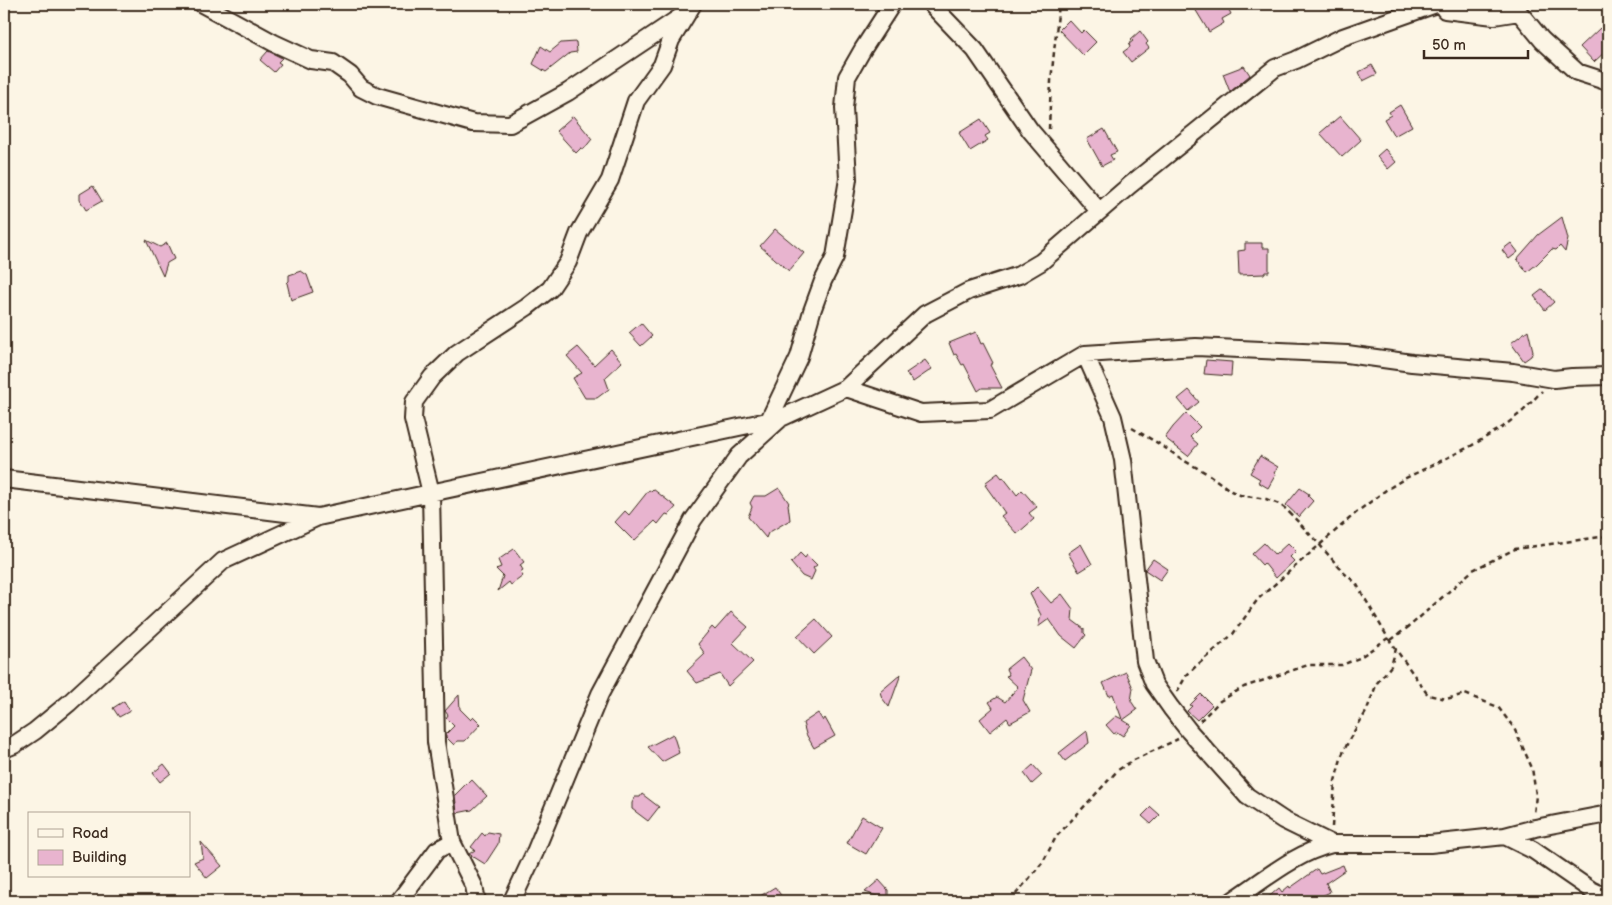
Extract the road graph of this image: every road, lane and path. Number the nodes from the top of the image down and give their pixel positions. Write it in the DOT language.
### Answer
graph roads {
  1 [pos="202,4"];
  2 [pos="892,4"];
  3 [pos="931,4"];
  4 [pos="1059,4"];
  5 [pos="1441,7"];
  6 [pos="689,9"];
  7 [pos="1608,82"];
  8 [pos="1049,130"];
  9 [pos="1099,211"];
  10 [pos="1085,354"];
  11 [pos="1608,376"];
  12 [pos="1554,379"];
  13 [pos="846,388"];
  14 [pos="1113,417"];
  15 [pos="775,419"];
  16 [pos="4,479"];
  17 [pos="431,492"];
  18 [pos="318,517"];
  19 [pos="1608,536"];
  20 [pos="1319,544"];
  21 [pos="1389,639"];
  22 [pos="1396,649"];
  23 [pos="1172,708"];
  24 [pos="1189,731"];
  25 [pos="4,749"];
  26 [pos="1608,814"];
  27 [pos="1535,828"];
  28 [pos="1505,836"];
  29 [pos="452,842"];
  30 [pos="1332,844"];
  31 [pos="1608,900"];
  32 [pos="399,901"];
  33 [pos="477,901"];
  34 [pos="512,901"];
  35 [pos="1010,901"];
  36 [pos="1232,901"];
  1 -- 6 [label="street"];
  2 -- 15 [label="street"];
  3 -- 9 [label="street"];
  4 -- 8 [label="path"];
  5 -- 7 [label="street"];
  5 -- 9 [label="street"];
  6 -- 17 [label="street"];
  9 -- 13 [label="street"];
  10 -- 12 [label="street"];
  10 -- 13 [label="street"];
  10 -- 14 [label="street"];
  11 -- 12 [label="street"];
  12 -- 20 [label="path"];
  13 -- 15 [label="street"];
  14 -- 20 [label="path"];
  14 -- 23 [label="street"];
  15 -- 17 [label="street"];
  15 -- 34 [label="street"];
  16 -- 18 [label="street"];
  17 -- 18 [label="street"];
  17 -- 29 [label="street"];
  18 -- 25 [label="street"];
  19 -- 21 [label="path"];
  20 -- 21 [label="path"];
  20 -- 23 [label="path"];
  21 -- 22 [label="path"];
  21 -- 24 [label="path"];
  22 -- 27 [label="path"];
  22 -- 30 [label="path"];
  23 -- 24 [label="street"];
  24 -- 30 [label="street"];
  24 -- 35 [label="path"];
  26 -- 27 [label="street"];
  27 -- 28 [label="street"];
  28 -- 30 [label="street"];
  28 -- 31 [label="street"];
  29 -- 32 [label="street"];
  29 -- 33 [label="street"];
  30 -- 36 [label="street"];
}
